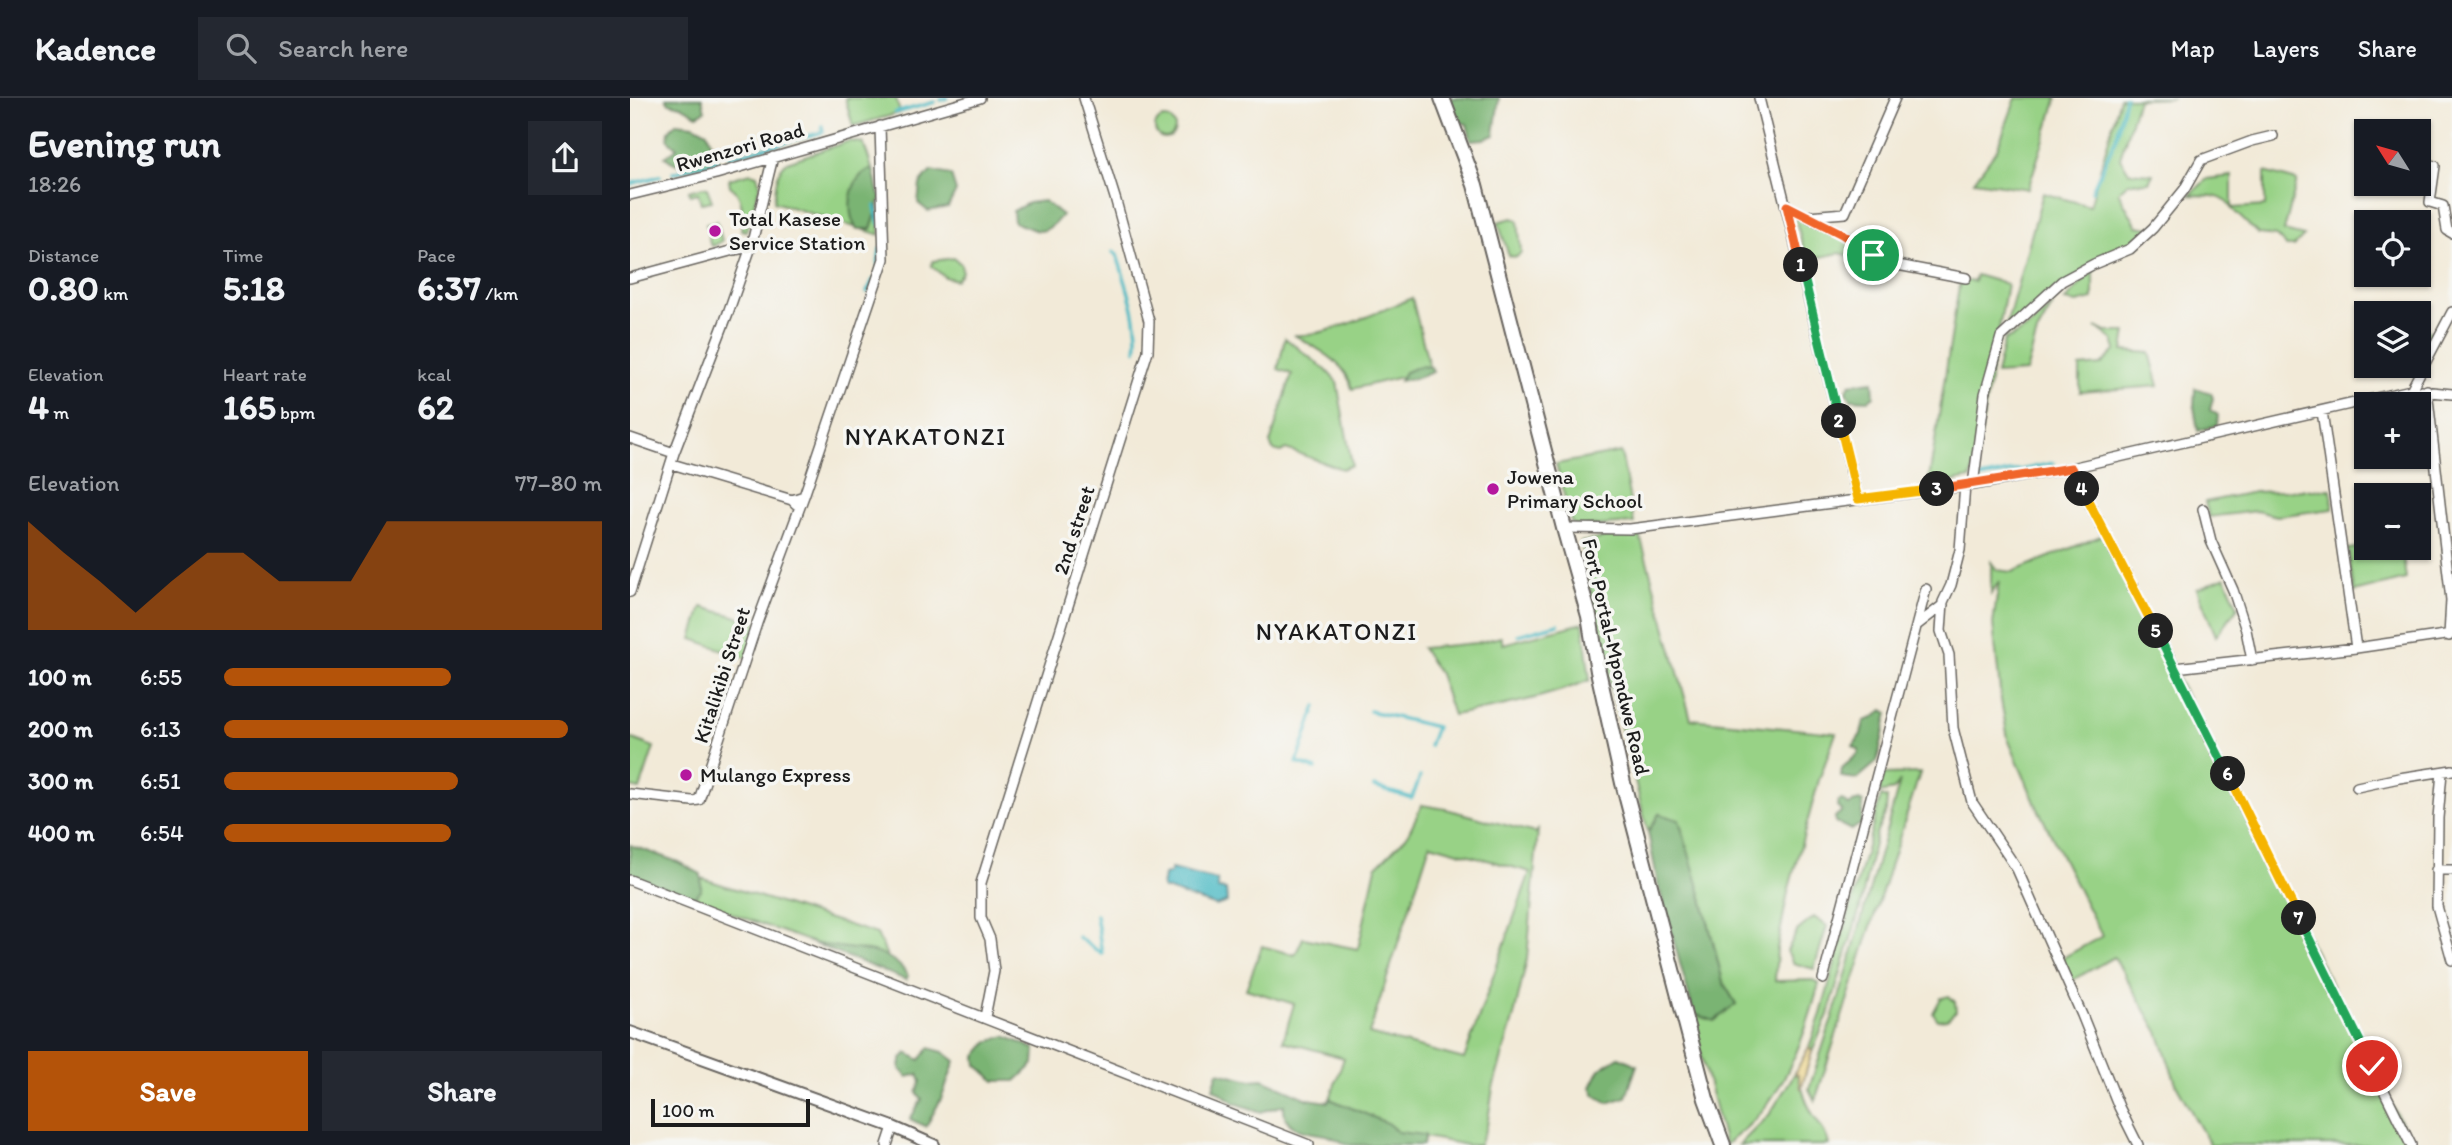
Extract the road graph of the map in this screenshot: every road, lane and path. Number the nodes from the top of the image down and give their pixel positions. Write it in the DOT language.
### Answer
graph roads {
  1 [pos="980,98"];
  2 [pos="1084,98"];
  3 [pos="1442,98"];
  4 [pos="1759,98"];
  5 [pos="1895,98"];
  6 [pos="880,126"];
  7 [pos="2273,136"];
  8 [pos="773,157"];
  9 [pos="2431,165"];
  10 [pos="630,195"];
  11 [pos="2431,195"];
  12 [pos="2431,196"];
  13 [pos="1787,206"];
  14 [pos="1806,216"];
  15 [pos="2452,233"];
  16 [pos="751,247"];
  17 [pos="630,278"];
  18 [pos="1966,278"];
  19 [pos="2452,312"];
  20 [pos="2411,390"];
  21 [pos="2427,390"];
  22 [pos="2452,394"];
  23 [pos="2322,411"];
  24 [pos="630,438"];
  25 [pos="674,453"];
  26 [pos="672,464"];
  27 [pos="2071,468"];
  28 [pos="1969,485"];
  29 [pos="803,496"];
  30 [pos="1858,499"];
  31 [pos="792,500"];
  32 [pos="800,507"];
  33 [pos="2203,509"];
  34 [pos="1564,528"];
  35 [pos="2448,536"];
  36 [pos="1926,589"];
  37 [pos="630,592"];
  38 [pos="1943,605"];
  39 [pos="1917,625"];
  40 [pos="2450,635"];
  41 [pos="2356,648"];
  42 [pos="2252,660"];
  43 [pos="2175,668"];
  44 [pos="2447,771"];
  45 [pos="2357,787"];
  46 [pos="630,794"];
  47 [pos="2436,870"];
  48 [pos="2452,870"];
  49 [pos="630,880"];
  50 [pos="2452,960"];
  51 [pos="1823,979"];
  52 [pos="985,1017"];
  53 [pos="630,1032"];
  54 [pos="893,1127"];
  55 [pos="887,1145"];
  56 [pos="933,1145"];
  57 [pos="1309,1145"];
  58 [pos="1723,1145"];
  59 [pos="2137,1145"];
  60 [pos="2411,1145"];
  1 -- 6 [label="street, Rwenzori Road"];
  2 -- 52 [label="street, 2nd street"];
  3 -- 34 [label="highway, Fort Portal-Mpondwe Road"];
  4 -- 13 [label="street"];
  5 -- 14 [label="street"];
  6 -- 8 [label="street, Rwenzori Road"];
  6 -- 29 [label="street, Kitalikibi Street"];
  7 -- 28 [label="street"];
  8 -- 10 [label="street, Rwenzori Road"];
  8 -- 16 [label="street"];
  9 -- 11 [label="street"];
  12 -- 15 [label="street"];
  13 -- 14 [label="street"];
  13 -- 30 [label="street"];
  14 -- 18 [label="street"];
  16 -- 17 [label="street"];
  16 -- 25 [label="street"];
  19 -- 20 [label="street"];
  20 -- 21 [label="street"];
  20 -- 23 [label="street"];
  21 -- 22 [label="street"];
  21 -- 35 [label="street"];
  23 -- 27 [label="street"];
  23 -- 41 [label="street"];
  24 -- 25 [label="street"];
  25 -- 26 [label="street"];
  26 -- 31 [label="street"];
  26 -- 37 [label="street"];
  27 -- 28 [label="street"];
  27 -- 43 [label="street"];
  28 -- 30 [label="street"];
  28 -- 38 [label="street"];
  29 -- 31 [label="street"];
  29 -- 32 [label="street, Kitalikibi Street"];
  30 -- 34 [label="street"];
  31 -- 32 [label="street"];
  32 -- 46 [label="street, Kitalikibi Street"];
  33 -- 42 [label="street"];
  34 -- 58 [label="highway, Fort Portal-Mpondwe Road"];
  35 -- 40 [label="street"];
  36 -- 39 [label="street"];
  38 -- 39 [label="street"];
  38 -- 59 [label="street"];
  39 -- 51 [label="street"];
  40 -- 41 [label="street"];
  41 -- 42 [label="street"];
  42 -- 43 [label="street"];
  43 -- 60 [label="street"];
  44 -- 45 [label="street"];
  44 -- 47 [label="street"];
  47 -- 48 [label="street"];
  47 -- 50 [label="street"];
  49 -- 52 [label="street"];
  52 -- 57 [label="street"];
  53 -- 54 [label="street"];
  54 -- 55 [label="street"];
  54 -- 56 [label="street"];
}
